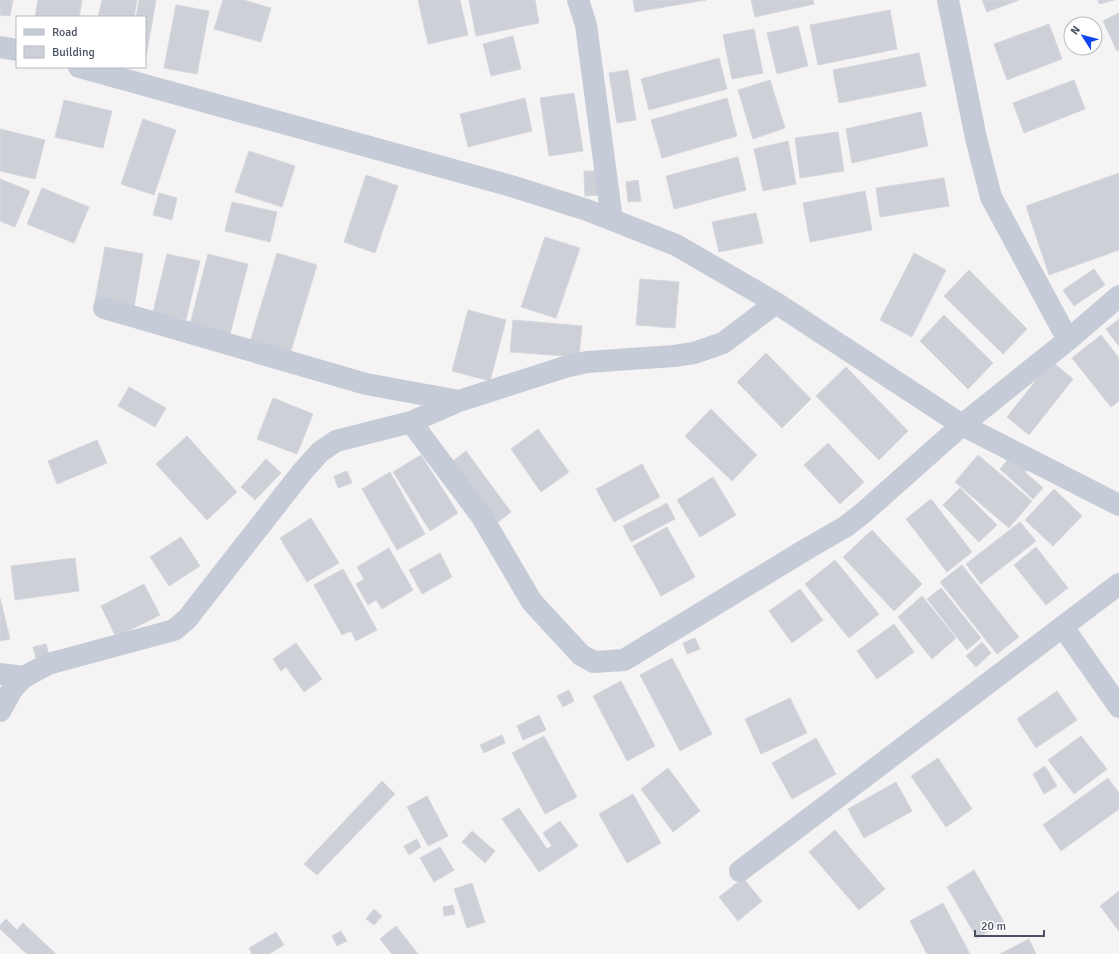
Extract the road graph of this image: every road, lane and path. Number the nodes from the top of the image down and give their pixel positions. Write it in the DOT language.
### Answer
graph roads {
  1 [pos="578,0"];
  2 [pos="948,0"];
  3 [pos="0,47"];
  4 [pos="16,50"];
  5 [pos="83,68"];
  6 [pos="612,220"];
  7 [pos="1119,296"];
  8 [pos="776,303"];
  9 [pos="104,308"];
  10 [pos="1068,340"];
  11 [pos="459,401"];
  12 [pos="411,422"];
  13 [pos="962,425"];
  14 [pos="1119,505"];
  15 [pos="1119,584"];
  16 [pos="1063,627"];
  17 [pos="0,674"];
  18 [pos="24,677"];
  19 [pos="1119,707"];
  20 [pos="0,711"];
  21 [pos="740,871"];
  1 -- 6 [label="street"];
  2 -- 10 [label="street"];
  3 -- 4 [label="street"];
  5 -- 6 [label="street"];
  6 -- 8 [label="street"];
  7 -- 10 [label="street"];
  8 -- 11 [label="street"];
  8 -- 13 [label="street"];
  9 -- 11 [label="street"];
  10 -- 13 [label="street"];
  11 -- 12 [label="street"];
  12 -- 13 [label="street"];
  12 -- 18 [label="street"];
  13 -- 14 [label="street"];
  15 -- 16 [label="street"];
  16 -- 19 [label="street"];
  16 -- 21 [label="street"];
  17 -- 18 [label="street"];
  18 -- 20 [label="street"];
}
